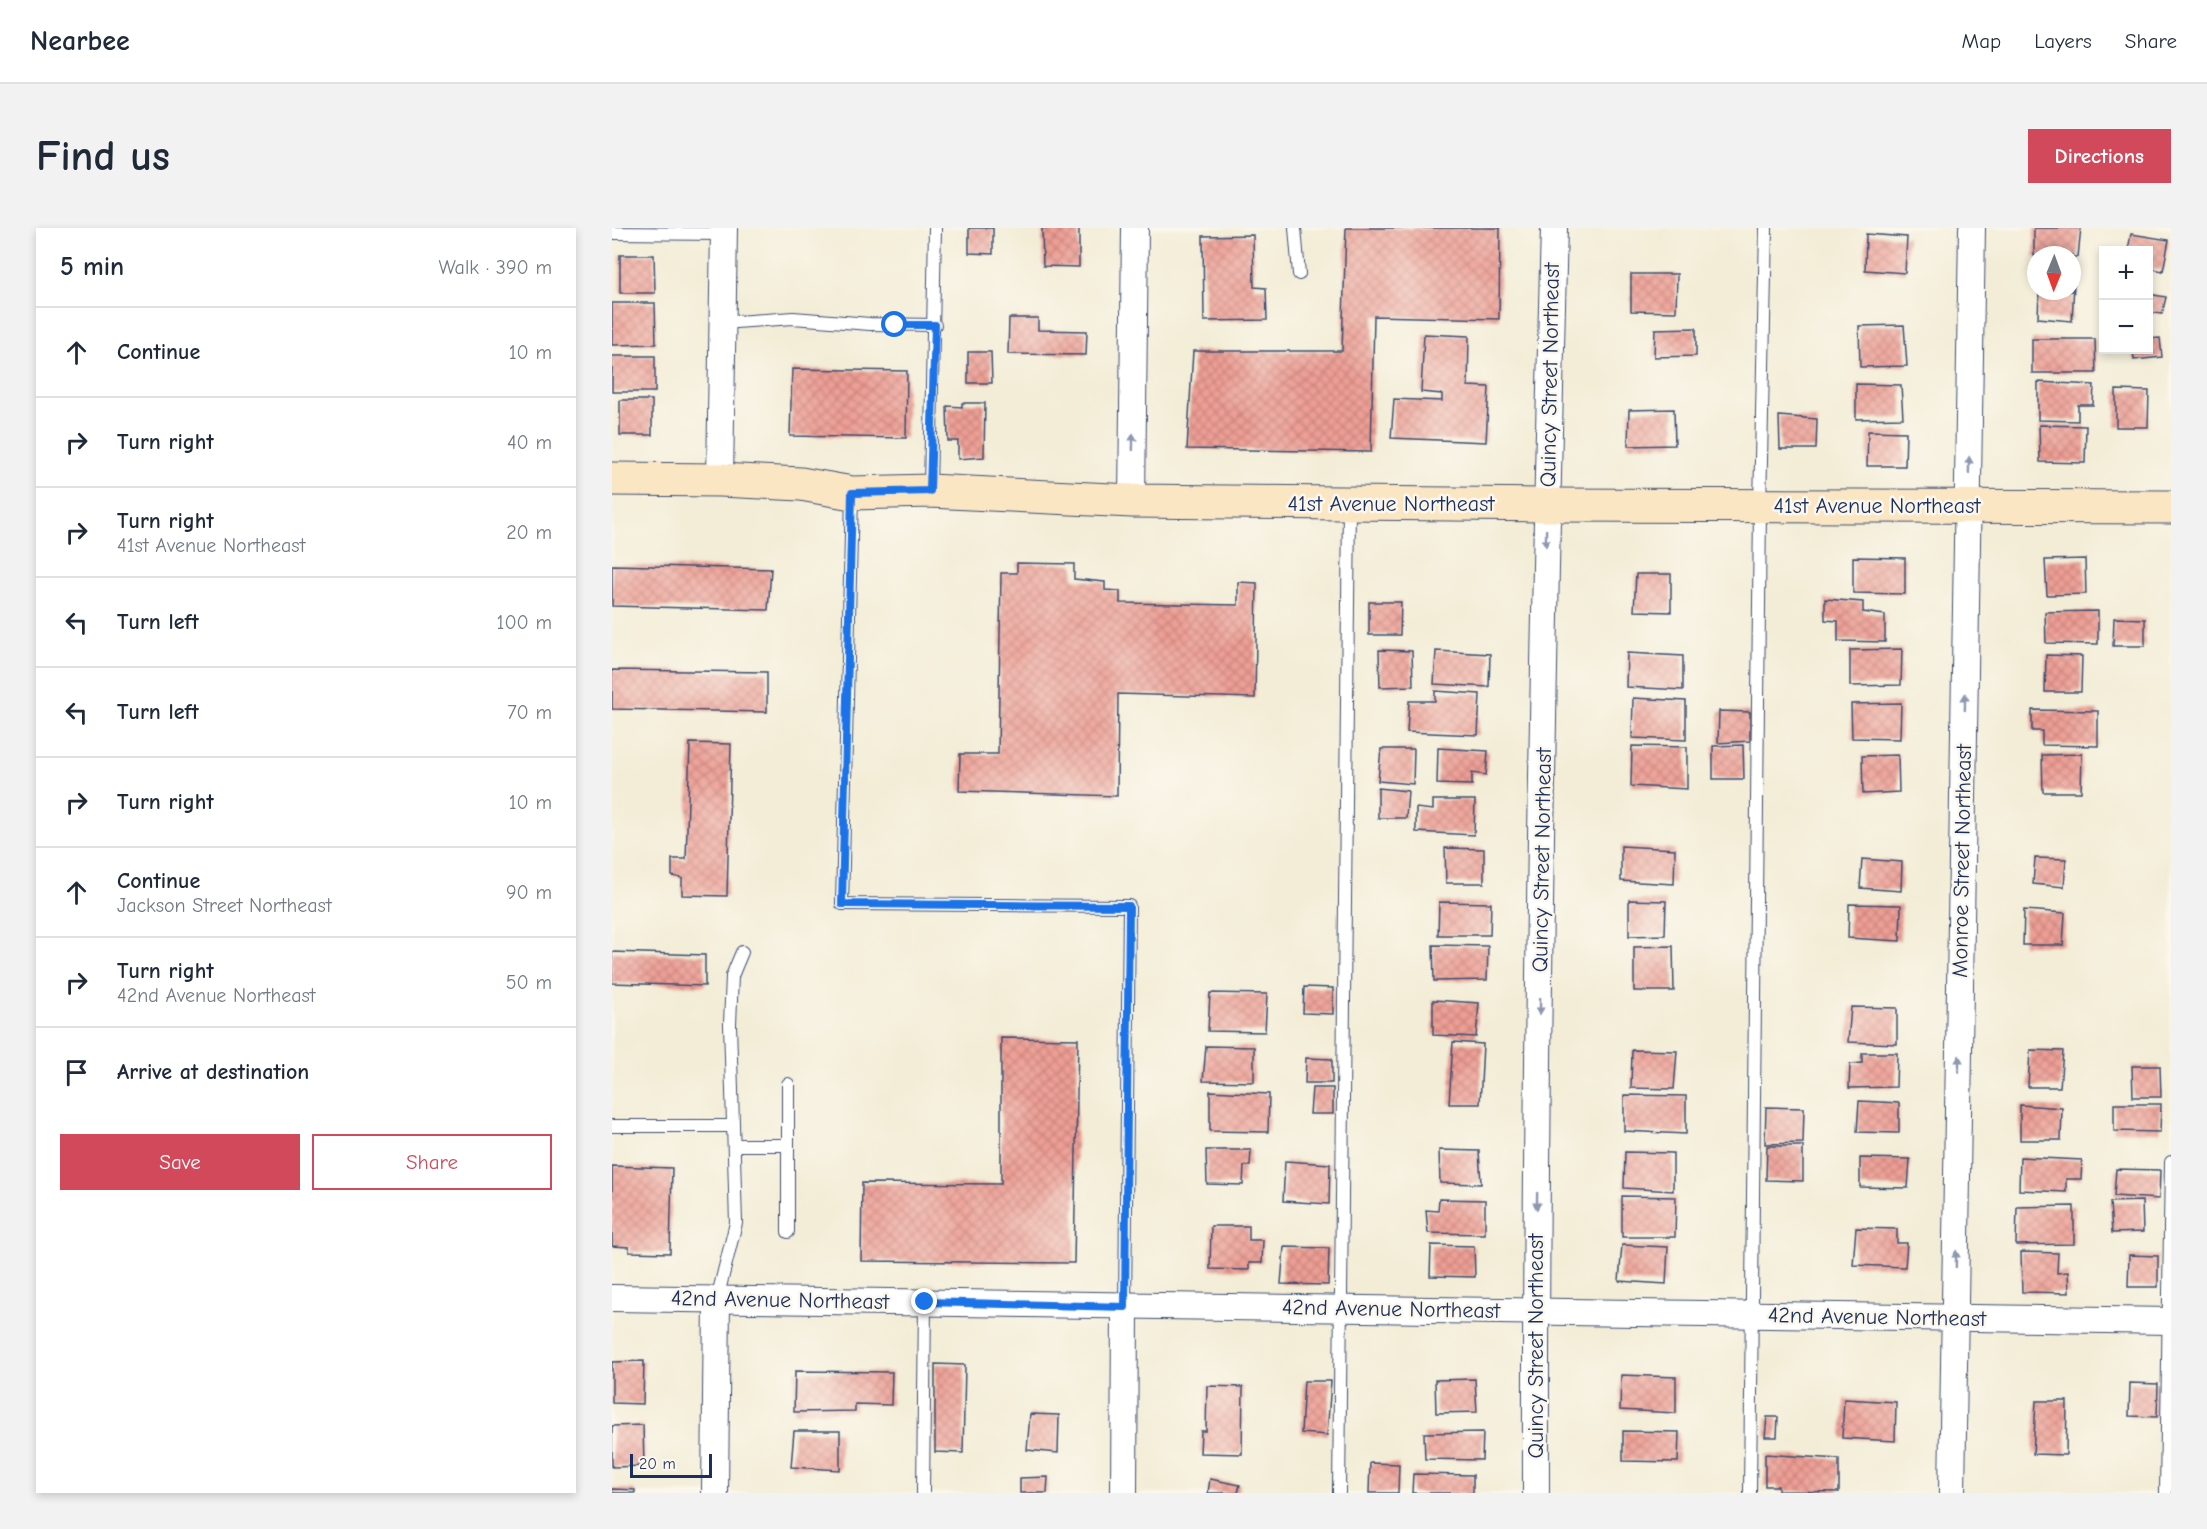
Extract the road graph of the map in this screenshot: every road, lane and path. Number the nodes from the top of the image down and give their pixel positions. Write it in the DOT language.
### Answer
graph roads {
  1 [pos="935,228"];
  2 [pos="1135,228"];
  3 [pos="1295,228"];
  4 [pos="1554,228"];
  5 [pos="1766,228"];
  6 [pos="1972,228"];
  7 [pos="724,231"];
  8 [pos="612,233"];
  9 [pos="1299,274"];
  10 [pos="722,323"];
  11 [pos="935,325"];
  12 [pos="612,479"];
  13 [pos="720,480"];
  14 [pos="930,491"];
  15 [pos="852,493"];
  16 [pos="1132,501"];
  17 [pos="1349,504"];
  18 [pos="1547,505"];
  19 [pos="1760,506"];
  20 [pos="1968,507"];
  21 [pos="2171,507"];
  22 [pos="742,952"];
  23 [pos="788,1084"];
  24 [pos="612,1126"];
  25 [pos="734,1126"];
  26 [pos="734,1144"];
  27 [pos="788,1145"];
  28 [pos="2171,1162"];
  29 [pos="788,1232"];
  30 [pos="612,1298"];
  31 [pos="717,1299"];
  32 [pos="925,1302"];
  33 [pos="1125,1307"];
  34 [pos="1341,1308"];
  35 [pos="1535,1311"];
  36 [pos="1753,1315"];
  37 [pos="1955,1318"];
  38 [pos="2170,1321"];
  39 [pos="715,1493"];
  40 [pos="923,1493"];
  41 [pos="1124,1493"];
  42 [pos="1339,1493"];
  43 [pos="1536,1493"];
  44 [pos="1750,1493"];
  45 [pos="1952,1493"];
  46 [pos="2166,1493"];
  1 -- 11 [label="lane"];
  16 -- 2 [label="street, one-way"];
  3 -- 9 [label="lane"];
  4 -- 18 [label="street, Quincy Street Northeast"];
  5 -- 19 [label="lane"];
  20 -- 6 [label="street, Monroe Street Northeast, one-way"];
  7 -- 8 [label="lane"];
  7 -- 10 [label="street"];
  10 -- 11 [label="lane"];
  10 -- 13 [label="street"];
  11 -- 14 [label="lane"];
  12 -- 13 [label="street, 41st Avenue Northeast"];
  13 -- 15 [label="street, 41st Avenue Northeast"];
  14 -- 15 [label="street, 41st Avenue Northeast"];
  14 -- 16 [label="street, 41st Avenue Northeast"];
  15 -- 33 [label="lane"];
  16 -- 17 [label="street, 41st Avenue Northeast"];
  17 -- 18 [label="street, 41st Avenue Northeast"];
  17 -- 34 [label="lane"];
  18 -- 19 [label="street, 41st Avenue Northeast"];
  18 -- 35 [label="street, Quincy Street Northeast, one-way"];
  19 -- 20 [label="street, 41st Avenue Northeast"];
  19 -- 36 [label="lane"];
  20 -- 21 [label="street, 41st Avenue Northeast"];
  37 -- 20 [label="street, Monroe Street Northeast, one-way"];
  22 -- 25 [label="lane"];
  23 -- 27 [label="lane"];
  24 -- 25 [label="lane"];
  25 -- 26 [label="lane"];
  26 -- 27 [label="lane"];
  26 -- 31 [label="lane"];
  27 -- 29 [label="lane"];
  28 -- 38 [label="lane"];
  30 -- 31 [label="street, 42nd Avenue Northeast"];
  31 -- 32 [label="street, 42nd Avenue Northeast"];
  31 -- 39 [label="street"];
  32 -- 33 [label="street, 42nd Avenue Northeast"];
  32 -- 40 [label="lane"];
  33 -- 34 [label="street, 42nd Avenue Northeast"];
  33 -- 41 [label="street"];
  34 -- 35 [label="street, 42nd Avenue Northeast"];
  34 -- 42 [label="lane"];
  35 -- 36 [label="street, 42nd Avenue Northeast"];
  35 -- 43 [label="street, Quincy Street Northeast"];
  36 -- 37 [label="street, 42nd Avenue Northeast"];
  36 -- 44 [label="lane"];
  37 -- 38 [label="street, 42nd Avenue Northeast"];
  37 -- 45 [label="street, Monroe Street Northeast"];
  38 -- 46 [label="lane"];
}
